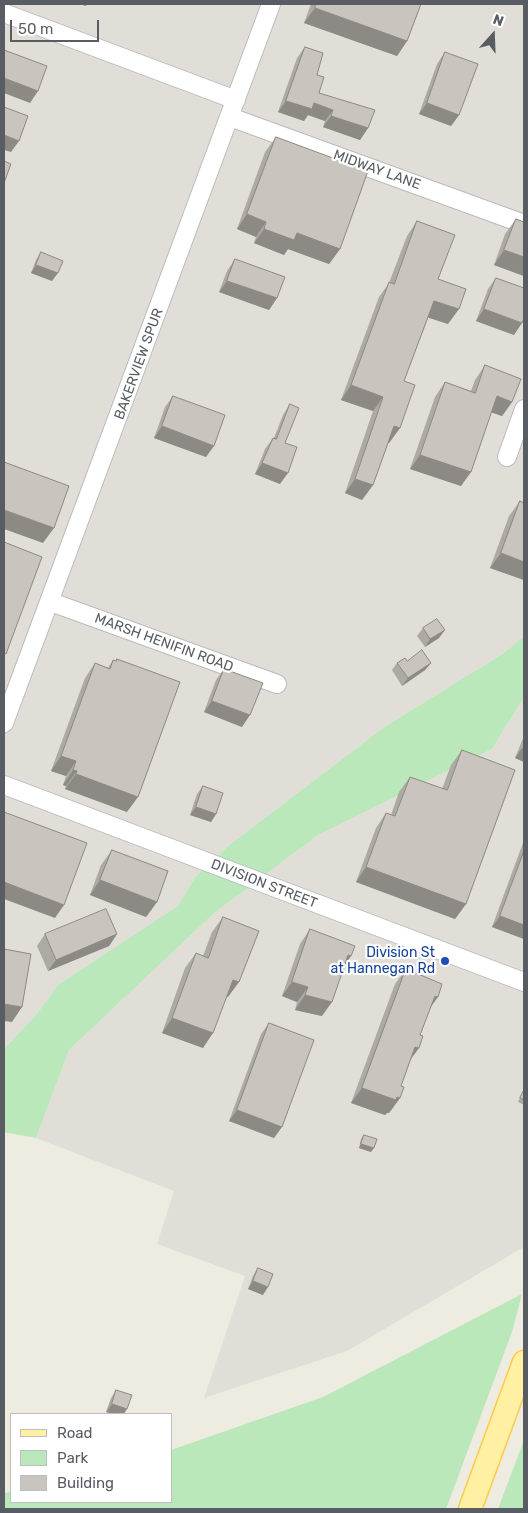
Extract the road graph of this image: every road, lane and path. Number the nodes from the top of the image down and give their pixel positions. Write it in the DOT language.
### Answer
graph roads {
  1 [pos="271,4"];
  2 [pos="4,13"];
  3 [pos="236,100"];
  4 [pos="230,117"];
  5 [pos="524,224"];
  6 [pos="524,408"];
  7 [pos="507,457"];
  8 [pos="51,602"];
  9 [pos="277,684"];
  10 [pos="4,723"];
  11 [pos="4,786"];
  12 [pos="524,982"];
  13 [pos="524,1362"];
  14 [pos="470,1509"];
  1 -- 3 [label="street, BAKERVIEW SPUR"];
  2 -- 3 [label="street"];
  3 -- 4 [label="street, BAKERVIEW SPUR"];
  4 -- 5 [label="street, MIDWAY LANE"];
  4 -- 8 [label="street, BAKERVIEW SPUR"];
  6 -- 7 [label="street"];
  8 -- 9 [label="street, MARSH HENIFIN ROAD"];
  8 -- 10 [label="street, BAKERVIEW SPUR"];
  11 -- 12 [label="street, DIVISION STREET"];
  13 -- 14 [label="main road"];
}
